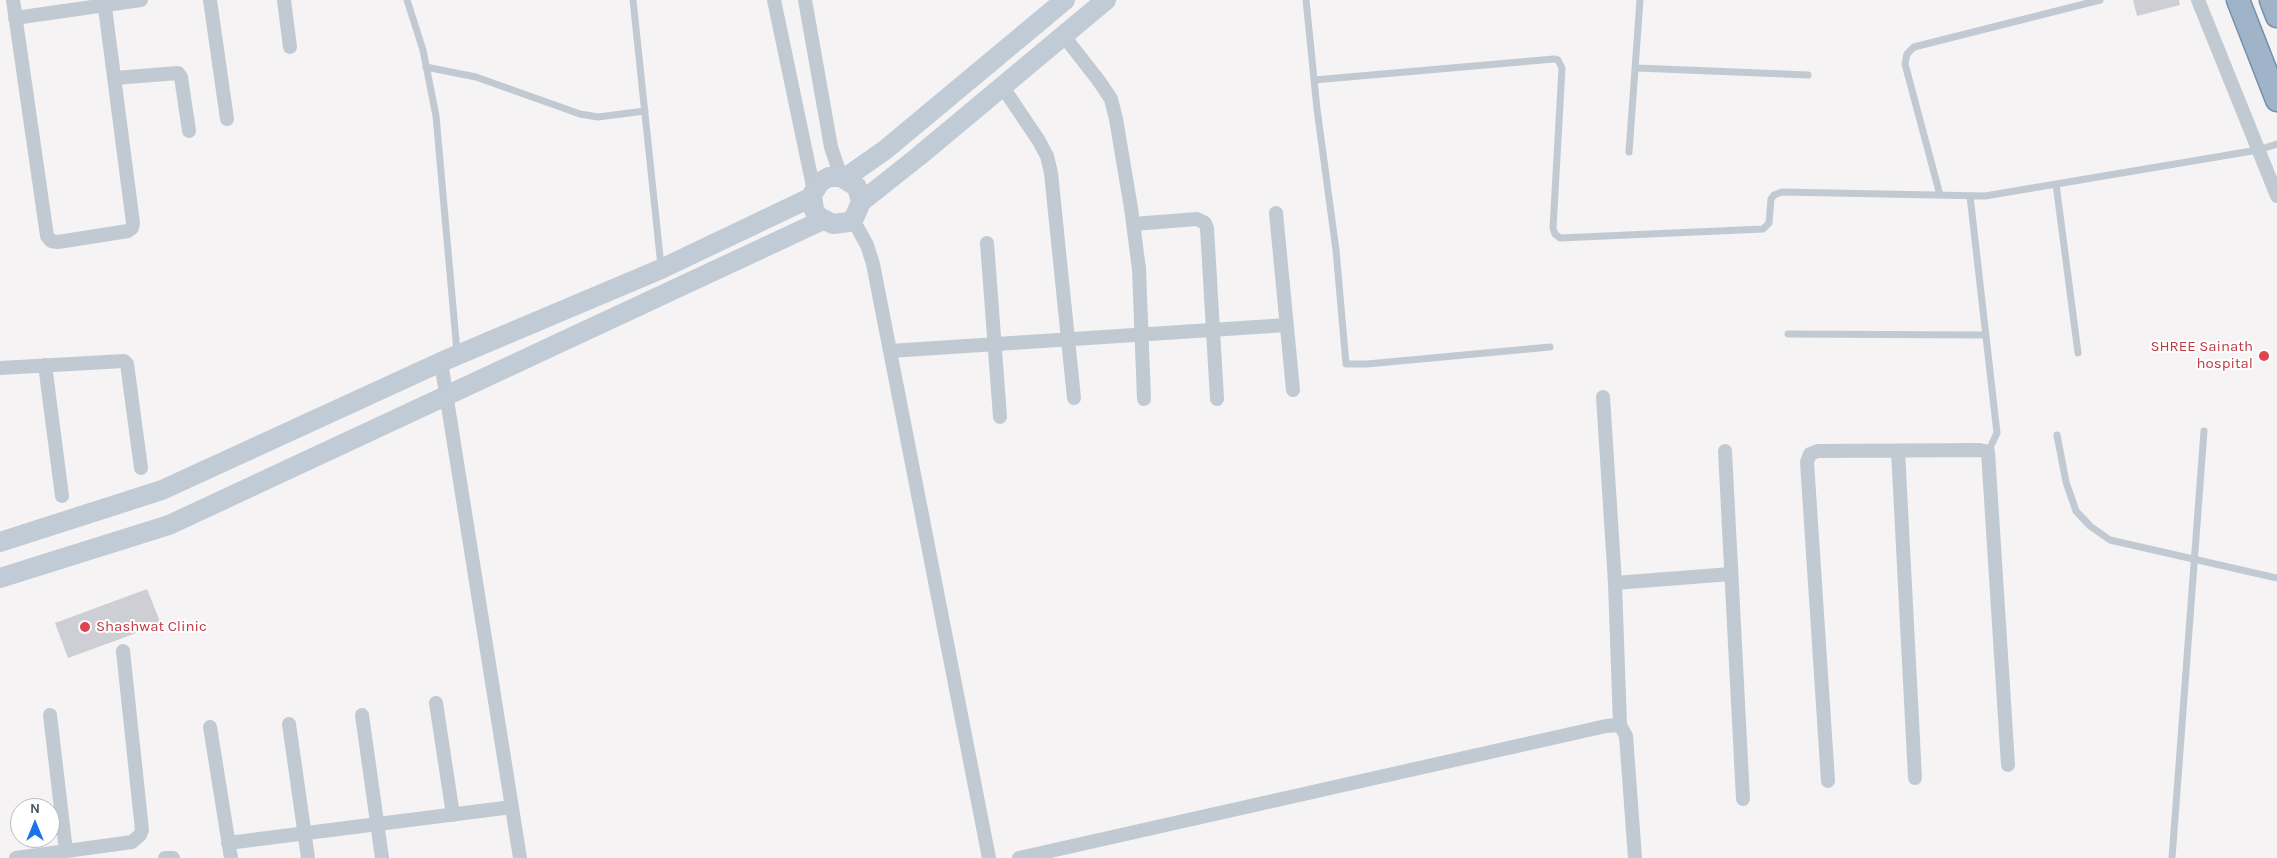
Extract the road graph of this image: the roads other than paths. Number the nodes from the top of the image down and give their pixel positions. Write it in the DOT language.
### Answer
graph roads {
  1 [pos="13,0"];
  2 [pos="141,0"];
  3 [pos="210,0"];
  4 [pos="284,0"];
  5 [pos="407,0"];
  6 [pos="633,0"];
  7 [pos="774,0"];
  8 [pos="805,0"];
  9 [pos="1065,0"];
  10 [pos="1106,0"];
  11 [pos="1306,0"];
  12 [pos="1640,0"];
  13 [pos="2100,0"];
  14 [pos="2198,0"];
  15 [pos="2238,0"];
  16 [pos="2271,0"];
  17 [pos="105,3"];
  18 [pos="2277,16"];
  19 [pos="16,18"];
  20 [pos="1063,35"];
  21 [pos="290,47"];
  22 [pos="426,67"];
  23 [pos="1637,68"];
  24 [pos="1808,75"];
  25 [pos="115,78"];
  26 [pos="1314,80"];
  27 [pos="1002,86"];
  28 [pos="2277,100"];
  29 [pos="645,111"];
  30 [pos="227,119"];
  31 [pos="189,131"];
  32 [pos="2277,144"];
  33 [pos="2258,150"];
  34 [pos="1629,152"];
  35 [pos="843,178"];
  36 [pos="2056,184"];
  37 [pos="813,194"];
  38 [pos="1940,195"];
  39 [pos="1970,196"];
  40 [pos="2277,196"];
  41 [pos="856,210"];
  42 [pos="1276,213"];
  43 [pos="823,220"];
  44 [pos="1133,224"];
  45 [pos="987,242"];
  46 [pos="661,269"];
  47 [pos="1287,325"];
  48 [pos="1214,330"];
  49 [pos="1788,334"];
  50 [pos="1142,335"];
  51 [pos="1986,335"];
  52 [pos="1069,340"];
  53 [pos="996,344"];
  54 [pos="1550,347"];
  55 [pos="890,351"];
  56 [pos="2078,353"];
  57 [pos="449,359"];
  58 [pos="45,365"];
  59 [pos="0,368"];
  60 [pos="1292,390"];
  61 [pos="448,395"];
  62 [pos="1603,397"];
  63 [pos="1074,398"];
  64 [pos="1144,400"];
  65 [pos="1217,400"];
  66 [pos="1000,417"];
  67 [pos="2204,431"];
  68 [pos="2058,435"];
  69 [pos="1725,451"];
  70 [pos="1898,451"];
  71 [pos="1988,452"];
  72 [pos="142,468"];
  73 [pos="62,496"];
  74 [pos="0,542"];
  75 [pos="2194,558"];
  76 [pos="1731,574"];
  77 [pos="0,578"];
  78 [pos="2277,578"];
  79 [pos="1614,583"];
  80 [pos="123,651"];
  81 [pos="436,703"];
  82 [pos="50,715"];
  83 [pos="362,715"];
  84 [pos="289,724"];
  85 [pos="1620,725"];
  86 [pos="210,727"];
  87 [pos="2008,765"];
  88 [pos="1915,778"];
  89 [pos="1828,781"];
  90 [pos="1743,799"];
  91 [pos="512,807"];
  92 [pos="453,815"];
  93 [pos="377,824"];
  94 [pos="304,834"];
  95 [pos="228,843"];
  96 [pos="66,851"];
  97 [pos="16,858"];
  98 [pos="165,858"];
  99 [pos="173,858"];
  100 [pos="231,858"];
  101 [pos="308,858"];
  102 [pos="382,858"];
  103 [pos="520,858"];
  104 [pos="989,858"];
  105 [pos="1019,858"];
  106 [pos="1635,858"];
  107 [pos="2172,858"];
  1 -- 19 [label="street"];
  2 -- 17 [label="street"];
  3 -- 30 [label="street"];
  4 -- 21 [label="street"];
  5 -- 22 [label="lane"];
  6 -- 29 [label="lane"];
  7 -- 37 [label="street"];
  8 -- 35 [label="street"];
  9 -- 35 [label="main road"];
  10 -- 20 [label="main road"];
  11 -- 26 [label="lane"];
  12 -- 23 [label="lane"];
  13 -- 38 [label="lane"];
  14 -- 33 [label="street"];
  15 -- 28 [label="highway"];
  16 -- 18 [label="highway"];
  17 -- 19 [label="street"];
  17 -- 25 [label="street"];
  19 -- 25 [label="street"];
  20 -- 27 [label="main road"];
  20 -- 44 [label="street"];
  22 -- 29 [label="lane"];
  22 -- 57 [label="lane"];
  23 -- 24 [label="lane"];
  23 -- 34 [label="lane"];
  25 -- 31 [label="street"];
  26 -- 38 [label="lane"];
  26 -- 54 [label="lane"];
  27 -- 41 [label="main road"];
  27 -- 52 [label="street"];
  29 -- 46 [label="lane"];
  32 -- 33 [label="lane"];
  33 -- 36 [label="lane"];
  33 -- 40 [label="street"];
  35 -- 37 [label="main road"];
  35 -- 41 [label="main road"];
  36 -- 39 [label="lane"];
  36 -- 56 [label="lane"];
  37 -- 43 [label="main road"];
  37 -- 46 [label="main road"];
  38 -- 39 [label="lane"];
  39 -- 51 [label="lane"];
  41 -- 43 [label="main road"];
  41 -- 55 [label="street"];
  42 -- 47 [label="street"];
  43 -- 61 [label="main road"];
  44 -- 48 [label="street"];
  44 -- 50 [label="street"];
  45 -- 53 [label="street"];
  46 -- 57 [label="main road"];
  47 -- 48 [label="street"];
  47 -- 60 [label="street"];
  48 -- 50 [label="street"];
  48 -- 65 [label="street"];
  49 -- 51 [label="lane"];
  50 -- 52 [label="street"];
  50 -- 64 [label="street"];
  51 -- 71 [label="lane"];
  52 -- 53 [label="street"];
  52 -- 63 [label="street"];
  53 -- 55 [label="street"];
  53 -- 66 [label="street"];
  55 -- 104 [label="street"];
  57 -- 61 [label="street"];
  57 -- 74 [label="main road"];
  58 -- 59 [label="street"];
  58 -- 72 [label="street"];
  58 -- 73 [label="street"];
  61 -- 77 [label="main road"];
  61 -- 91 [label="street"];
  62 -- 79 [label="street"];
  67 -- 75 [label="lane"];
  68 -- 75 [label="lane"];
  69 -- 76 [label="street"];
  70 -- 71 [label="street"];
  70 -- 88 [label="street"];
  70 -- 89 [label="street"];
  71 -- 87 [label="street"];
  75 -- 78 [label="lane"];
  75 -- 107 [label="lane"];
  76 -- 79 [label="street"];
  76 -- 90 [label="street"];
  79 -- 85 [label="street"];
  80 -- 96 [label="street"];
  81 -- 92 [label="street"];
  82 -- 96 [label="street"];
  83 -- 93 [label="street"];
  84 -- 94 [label="street"];
  85 -- 105 [label="street"];
  85 -- 106 [label="street"];
  86 -- 95 [label="street"];
  91 -- 92 [label="street"];
  91 -- 103 [label="street"];
  92 -- 93 [label="street"];
  93 -- 94 [label="street"];
  93 -- 102 [label="street"];
  94 -- 95 [label="street"];
  94 -- 101 [label="street"];
  95 -- 100 [label="street"];
  96 -- 97 [label="street"];
  98 -- 99 [label="street"];
}
